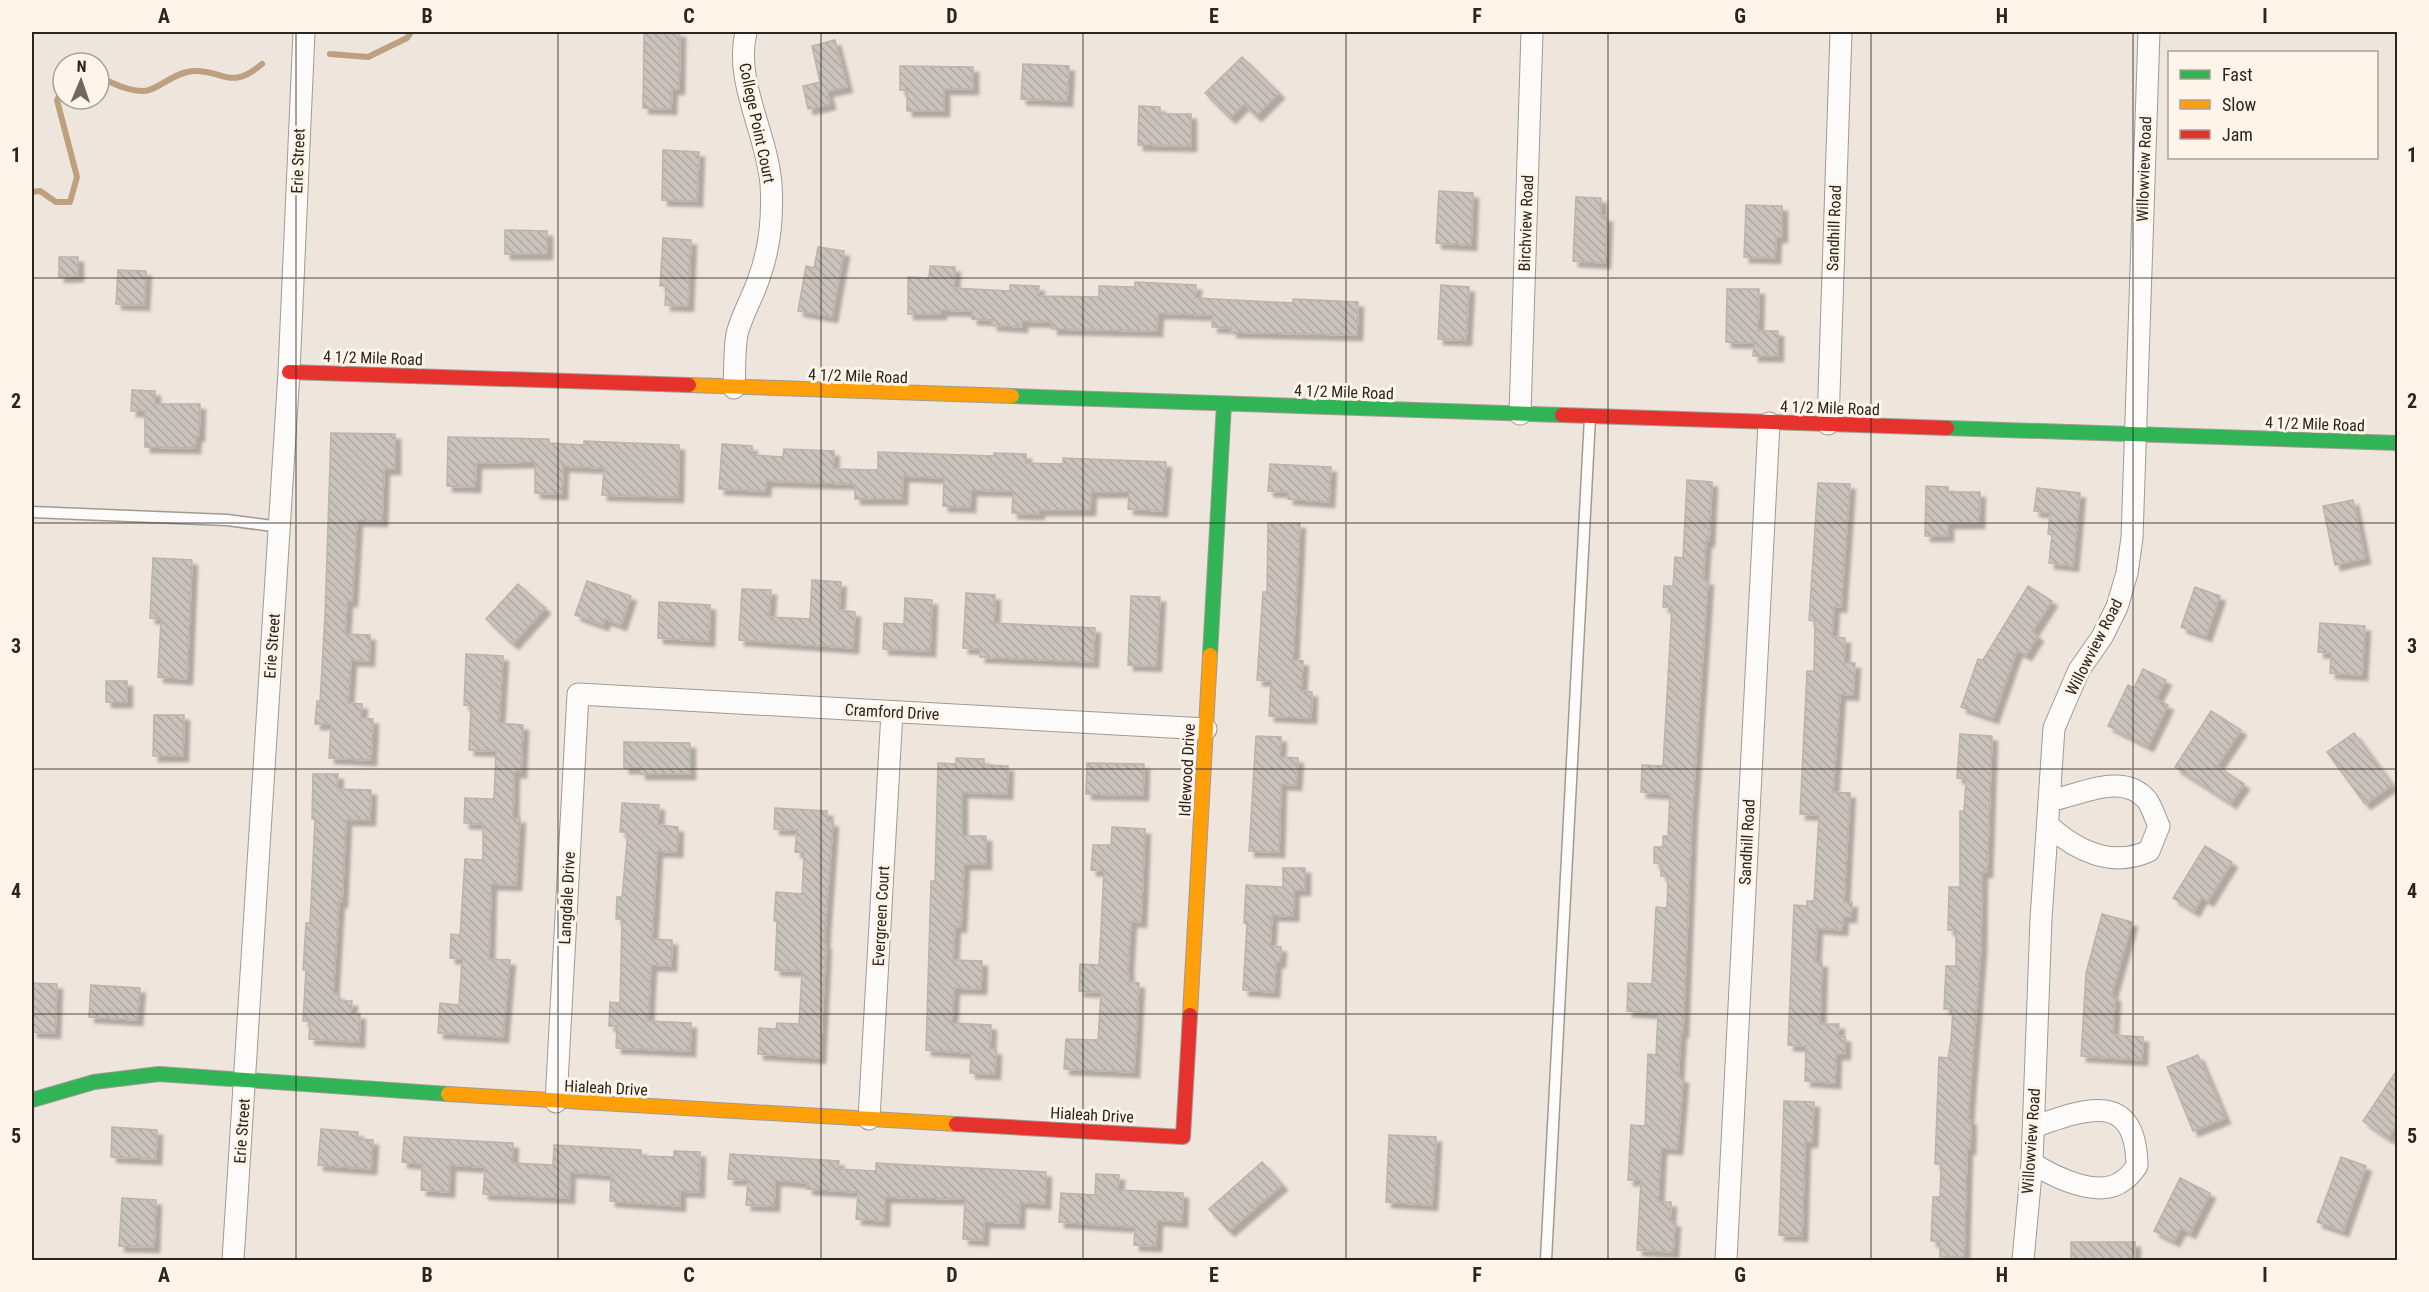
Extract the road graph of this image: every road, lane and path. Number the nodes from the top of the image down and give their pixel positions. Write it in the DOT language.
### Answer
graph roads {
  1 [pos="304,32"];
  2 [pos="746,32"];
  3 [pos="1533,32"];
  4 [pos="1840,32"];
  5 [pos="2149,32"];
  6 [pos="289,372"];
  7 [pos="734,388"];
  8 [pos="1224,405"];
  9 [pos="1520,414"];
  10 [pos="1590,417"];
  11 [pos="1769,423"];
  12 [pos="1828,424"];
  13 [pos="2135,435"];
  14 [pos="2397,443"];
  15 [pos="32,512"];
  16 [pos="280,527"];
  17 [pos="578,694"];
  18 [pos="892,712"];
  19 [pos="1206,729"];
  20 [pos="2049,801"];
  21 [pos="2049,826"];
  22 [pos="246,1081"];
  23 [pos="32,1100"];
  24 [pos="556,1102"];
  25 [pos="869,1119"];
  26 [pos="2034,1127"];
  27 [pos="1183,1137"];
  28 [pos="2032,1163"];
  29 [pos="233,1260"];
  30 [pos="1546,1260"];
  31 [pos="1726,1260"];
  32 [pos="2023,1260"];
  1 -- 6 [label="street, Erie Street"];
  2 -- 7 [label="street, College Point Court"];
  3 -- 9 [label="street, Birchview Road"];
  4 -- 12 [label="street, Sandhill Road"];
  5 -- 13 [label="street, Willowview Road"];
  6 -- 7 [label="street, 4 1/2 Mile Road"];
  6 -- 16 [label="street, Erie Street"];
  7 -- 8 [label="street, 4 1/2 Mile Road"];
  8 -- 9 [label="street, 4 1/2 Mile Road"];
  8 -- 19 [label="street, Idlewood Drive"];
  9 -- 10 [label="street, 4 1/2 Mile Road"];
  10 -- 11 [label="street, 4 1/2 Mile Road"];
  10 -- 30 [label="lane"];
  11 -- 12 [label="street, 4 1/2 Mile Road"];
  11 -- 31 [label="street, Sandhill Road"];
  12 -- 13 [label="street, 4 1/2 Mile Road"];
  13 -- 14 [label="street, 4 1/2 Mile Road"];
  13 -- 20 [label="street, Willowview Road"];
  15 -- 16 [label="lane"];
  16 -- 22 [label="street, Erie Street"];
  17 -- 18 [label="street, Cramford Drive"];
  17 -- 24 [label="street, Langdale Drive"];
  18 -- 19 [label="street, Cramford Drive"];
  18 -- 25 [label="street, Evergreen Court"];
  19 -- 27 [label="street, Idlewood Drive"];
  20 -- 21 [label="street, Willowview Road"];
  20 -- 21 [label="street"];
  21 -- 26 [label="street, Willowview Road"];
  22 -- 23 [label="street, Hialeah Drive"];
  22 -- 24 [label="street, Hialeah Drive"];
  22 -- 29 [label="street, Erie Street"];
  24 -- 25 [label="street, Hialeah Drive"];
  25 -- 27 [label="street, Hialeah Drive"];
  26 -- 28 [label="street, Willowview Road"];
  26 -- 28 [label="street"];
  28 -- 32 [label="street, Willowview Road"];
}
